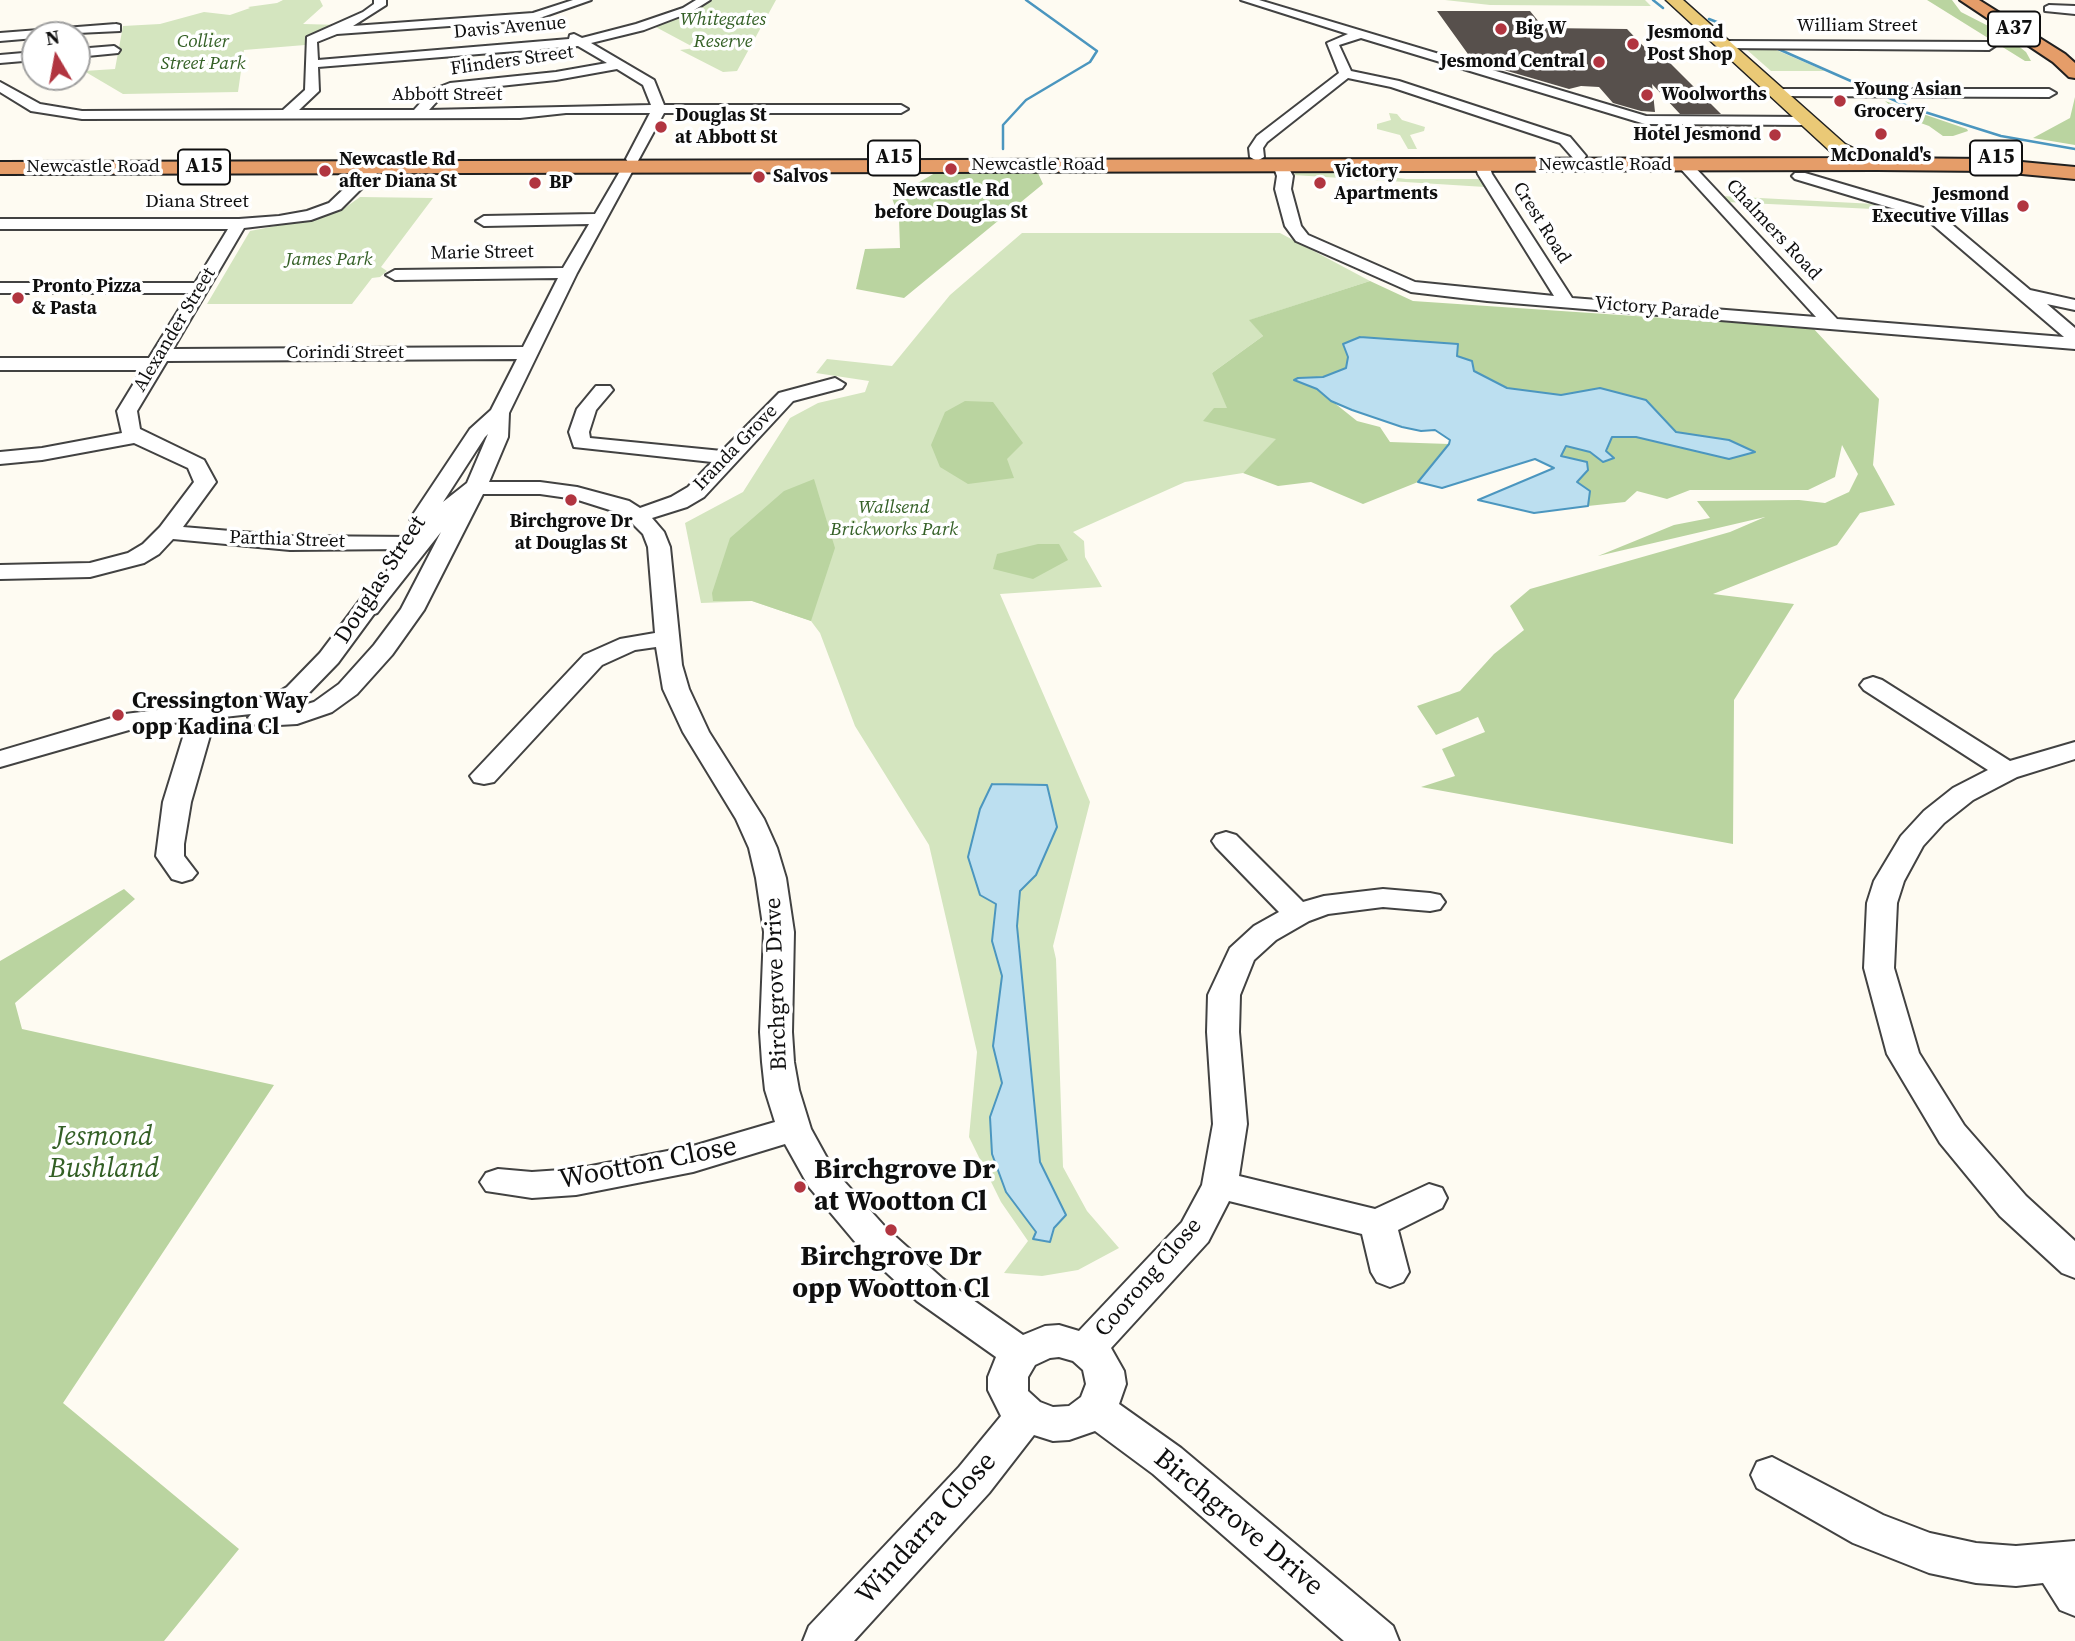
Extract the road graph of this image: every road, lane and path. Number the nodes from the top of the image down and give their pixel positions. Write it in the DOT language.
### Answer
graph roads {
  1 [pos="380,0"];
  2 [pos="508,0"];
  3 [pos="584,0"];
  4 [pos="704,0"];
  5 [pos="1247,0"];
  6 [pos="1674,0"];
  7 [pos="1968,0"];
  8 [pos="1990,0"];
  9 [pos="2049,9"];
  10 [pos="2075,10"];
  11 [pos="545,23"];
  12 [pos="116,28"];
  13 [pos="335,31"];
  14 [pos="1361,34"];
  15 [pos="0,37"];
  16 [pos="580,42"];
  17 [pos="1724,45"];
  18 [pos="1989,46"];
  19 [pos="114,50"];
  20 [pos="91,52"];
  21 [pos="2067,54"];
  22 [pos="21,57"];
  23 [pos="0,59"];
  24 [pos="313,64"];
  25 [pos="621,65"];
  26 [pos="2075,73"];
  27 [pos="1346,74"];
  28 [pos="1394,84"];
  29 [pos="0,86"];
  30 [pos="1329,86"];
  31 [pos="1778,93"];
  32 [pos="2049,93"];
  33 [pos="901,108"];
  34 [pos="659,109"];
  35 [pos="287,114"];
  36 [pos="418,114"];
  37 [pos="1807,121"];
  38 [pos="1916,154"];
  39 [pos="1579,156"];
  40 [pos="2075,158"];
  41 [pos="1855,159"];
  42 [pos="0,160"];
  43 [pos="1269,161"];
  44 [pos="632,163"];
  45 [pos="1684,164"];
  46 [pos="1482,165"];
  47 [pos="2075,165"];
  48 [pos="0,167"];
  49 [pos="375,167"];
  50 [pos="2075,173"];
  51 [pos="1800,176"];
  52 [pos="601,219"];
  53 [pos="484,221"];
  54 [pos="0,224"];
  55 [pos="239,224"];
  56 [pos="569,274"];
  57 [pos="395,275"];
  58 [pos="0,288"];
  59 [pos="200,288"];
  60 [pos="2026,294"];
  61 [pos="1566,302"];
  62 [pos="2075,305"];
  63 [pos="1832,324"];
  64 [pos="2075,337"];
  65 [pos="2075,343"];
  66 [pos="530,353"];
  67 [pos="157,359"];
  68 [pos="0,365"];
  69 [pos="835,384"];
  70 [pos="603,390"];
  71 [pos="499,413"];
  72 [pos="136,437"];
  73 [pos="472,441"];
  74 [pos="0,458"];
  75 [pos="729,458"];
  76 [pos="471,492"];
  77 [pos="638,516"];
  78 [pos="168,532"];
  79 [pos="407,542"];
  80 [pos="0,572"];
  81 [pos="369,608"];
  82 [pos="668,638"];
  83 [pos="1873,685"];
  84 [pos="204,713"];
  85 [pos="2075,750"];
  86 [pos="0,759"];
  87 [pos="2007,771"];
  88 [pos="484,776"];
  89 [pos="1226,841"];
  90 [pos="182,873"];
  91 [pos="1430,902"];
  92 [pos="1298,914"];
  93 [pos="794,1129"];
  94 [pos="498,1182"];
  95 [pos="1220,1185"];
  96 [pos="1429,1198"];
  97 [pos="1378,1224"];
  98 [pos="2075,1264"];
  99 [pos="1390,1272"];
  100 [pos="1086,1349"];
  101 [pos="1021,1354"];
  102 [pos="1095,1409"];
  103 [pos="1026,1415"];
  104 [pos="1772,1475"];
  105 [pos="2069,1574"];
  106 [pos="825,1641"];
  107 [pos="1377,1641"];
  1 -- 13 [label="street"];
  2 -- 11 [label="street"];
  3 -- 11 [label="street"];
  4 -- 16 [label="street, Davis Avenue"];
  5 -- 14 [label="street"];
  6 -- 17 [label="main road"];
  7 -- 21 [label="highway, A37"];
  8 -- 21 [label="highway, A37"];
  9 -- 10 [label="street"];
  11 -- 13 [label="street"];
  11 -- 16 [label="street"];
  12 -- 15 [label="street"];
  13 -- 24 [label="street"];
  14 -- 27 [label="street"];
  14 -- 37 [label="street"];
  16 -- 24 [label="street, Davis Avenue"];
  16 -- 25 [label="street"];
  17 -- 18 [label="street, William Street"];
  17 -- 31 [label="main road"];
  19 -- 20 [label="street"];
  21 -- 26 [label="highway, A37"];
  22 -- 23 [label="street"];
  24 -- 35 [label="street"];
  25 -- 34 [label="street"];
  25 -- 36 [label="street, Flinders Street"];
  27 -- 28 [label="street"];
  27 -- 30 [label="street"];
  28 -- 30 [label="street"];
  28 -- 39 [label="street"];
  29 -- 35 [label="street, Abbott Street"];
  30 -- 43 [label="street"];
  31 -- 32 [label="street"];
  31 -- 37 [label="main road"];
  31 -- 41 [label="main road"];
  33 -- 34 [label="street, Abbott Street"];
  34 -- 36 [label="street, Abbott Street"];
  34 -- 44 [label="street, Douglas Street"];
  35 -- 36 [label="street, Abbott Street"];
  37 -- 41 [label="main road"];
  38 -- 40 [label="highway"];
  38 -- 41 [label="highway, Newcastle Road / A15"];
  38 -- 47 [label="highway, Newcastle Road / A15"];
  39 -- 41 [label="highway, Newcastle Road / A15"];
  39 -- 43 [label="highway, Newcastle Road / A15"];
  41 -- 45 [label="highway, Newcastle Road / A15"];
  41 -- 50 [label="highway, Newcastle Road / A15"];
  42 -- 44 [label="highway, Newcastle Road / A15"];
  43 -- 44 [label="highway, Newcastle Road / A15"];
  43 -- 46 [label="highway, Newcastle Road / A15"];
  43 -- 61 [label="street, Victory Parade"];
  44 -- 49 [label="highway, Newcastle Road / A15"];
  44 -- 52 [label="street, Douglas Street"];
  45 -- 46 [label="highway, Newcastle Road / A15"];
  45 -- 63 [label="street, Chalmers Road"];
  46 -- 61 [label="street, Crest Road"];
  48 -- 49 [label="highway, Newcastle Road / A15"];
  49 -- 55 [label="street, Diana Street"];
  51 -- 60 [label="street"];
  52 -- 53 [label="street"];
  52 -- 56 [label="street, Douglas Street"];
  54 -- 55 [label="street, Diana Street"];
  55 -- 59 [label="street, Alexander Street"];
  56 -- 57 [label="street, Marie Street"];
  56 -- 66 [label="street, Douglas Street"];
  58 -- 59 [label="street"];
  59 -- 67 [label="street, Alexander Street"];
  60 -- 62 [label="street"];
  60 -- 64 [label="street"];
  61 -- 63 [label="street, Victory Parade"];
  63 -- 65 [label="street, Victory Parade"];
  66 -- 67 [label="street, Corindi Street"];
  66 -- 71 [label="street, Douglas Street"];
  67 -- 68 [label="street, Corindi Street"];
  67 -- 72 [label="street, Alexander Street"];
  69 -- 75 [label="street, Iranda Grove"];
  70 -- 75 [label="street"];
  71 -- 73 [label="street, Douglas Street"];
  71 -- 76 [label="street, Douglas Street"];
  72 -- 74 [label="street"];
  72 -- 78 [label="street"];
  73 -- 76 [label="street"];
  73 -- 79 [label="street, Douglas Street"];
  75 -- 77 [label="street, Iranda Grove"];
  76 -- 77 [label="street"];
  76 -- 81 [label="street"];
  76 -- 84 [label="street, Douglas Street"];
  77 -- 82 [label="street, Birchgrove Drive"];
  78 -- 79 [label="street, Parthia Street"];
  78 -- 80 [label="street"];
  79 -- 81 [label="street, Douglas Street"];
  81 -- 84 [label="street, Douglas Street"];
  82 -- 88 [label="street"];
  82 -- 93 [label="street, Birchgrove Drive"];
  83 -- 87 [label="street"];
  84 -- 86 [label="street"];
  84 -- 90 [label="street"];
  85 -- 87 [label="street"];
  87 -- 98 [label="street"];
  89 -- 92 [label="street"];
  91 -- 92 [label="street, Coorong Close"];
  92 -- 95 [label="street, Coorong Close"];
  93 -- 94 [label="street, Wootton Close"];
  93 -- 101 [label="street, Birchgrove Drive"];
  95 -- 97 [label="street"];
  95 -- 100 [label="street, Coorong Close"];
  96 -- 97 [label="street"];
  97 -- 99 [label="street"];
  100 -- 101 [label="street"];
  100 -- 102 [label="street"];
  101 -- 103 [label="street"];
  102 -- 103 [label="street"];
  102 -- 107 [label="street, Birchgrove Drive"];
  103 -- 106 [label="street, Windarra Close"];
  104 -- 105 [label="street"];
}
